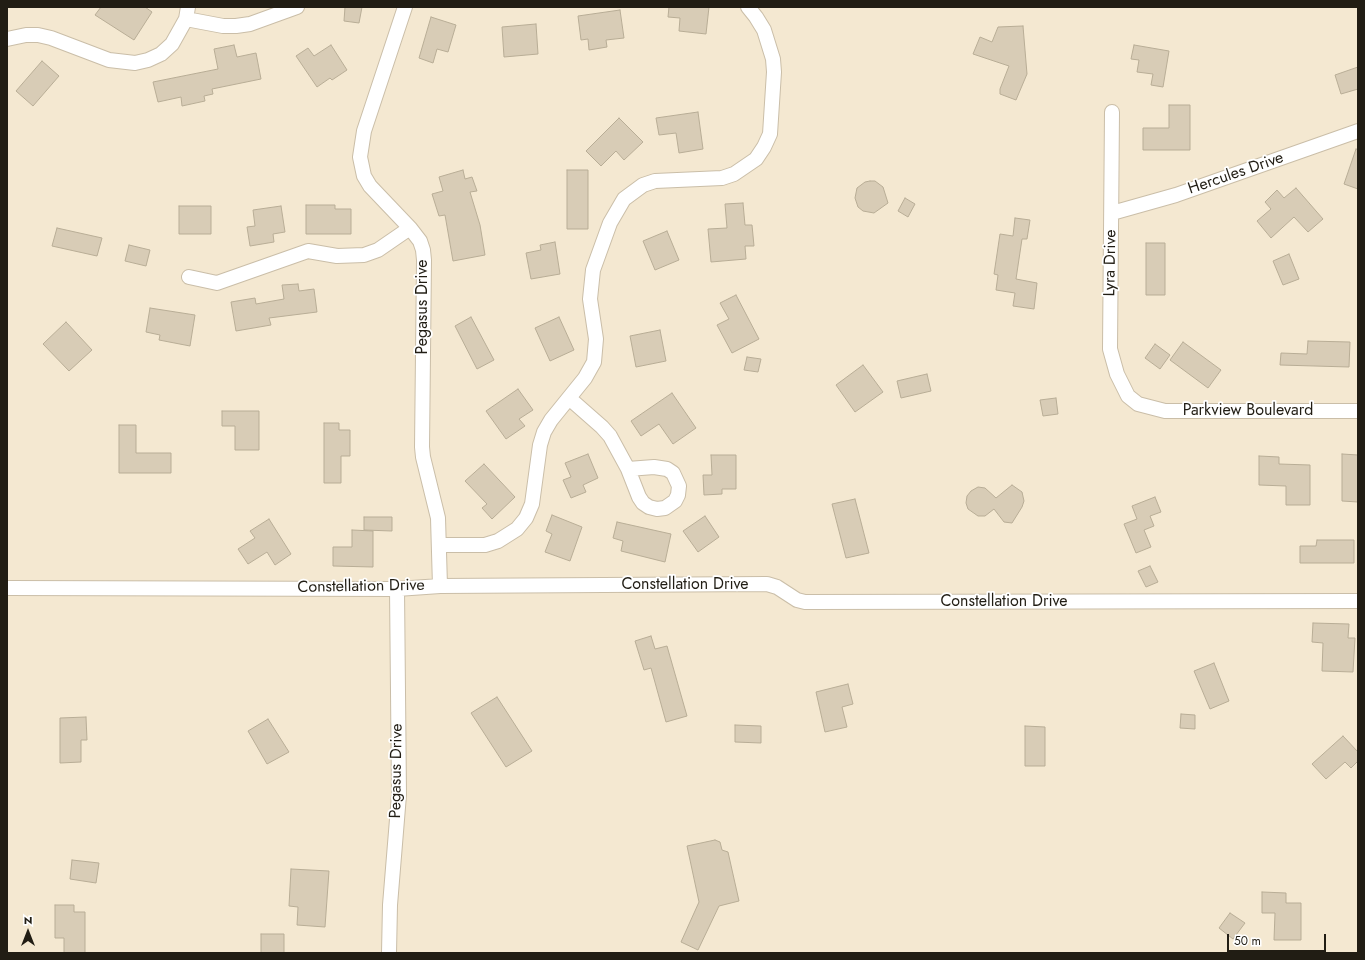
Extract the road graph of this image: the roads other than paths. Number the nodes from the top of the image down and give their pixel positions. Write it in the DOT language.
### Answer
graph roads {
  1 [pos="297,7"];
  2 [pos="405,7"];
  3 [pos="748,7"];
  4 [pos="187,13"];
  5 [pos="7,39"];
  6 [pos="1112,112"];
  7 [pos="1358,131"];
  8 [pos="1112,213"];
  9 [pos="410,228"];
  10 [pos="189,277"];
  11 [pos="569,398"];
  12 [pos="1138,404"];
  13 [pos="1358,411"];
  14 [pos="628,469"];
  15 [pos="440,545"];
  16 [pos="440,586"];
  17 [pos="7,588"];
  18 [pos="397,589"];
  19 [pos="1358,601"];
  20 [pos="389,953"];
  1 -- 4 [label="street"];
  2 -- 9 [label="street, Pegasus Drive"];
  3 -- 11 [label="street"];
  4 -- 5 [label="street"];
  6 -- 8 [label="street, Lyra Drive"];
  7 -- 8 [label="street, Hercules Drive"];
  8 -- 12 [label="street, Lyra Drive"];
  9 -- 10 [label="street"];
  9 -- 15 [label="street, Pegasus Drive"];
  11 -- 14 [label="street"];
  11 -- 15 [label="street"];
  12 -- 13 [label="street, Parkview Boulevard"];
  15 -- 16 [label="street, Pegasus Drive"];
  16 -- 18 [label="street, Constellation Drive"];
  16 -- 19 [label="street, Constellation Drive"];
  17 -- 18 [label="street, Constellation Drive"];
  18 -- 20 [label="street, Pegasus Drive"];
}
